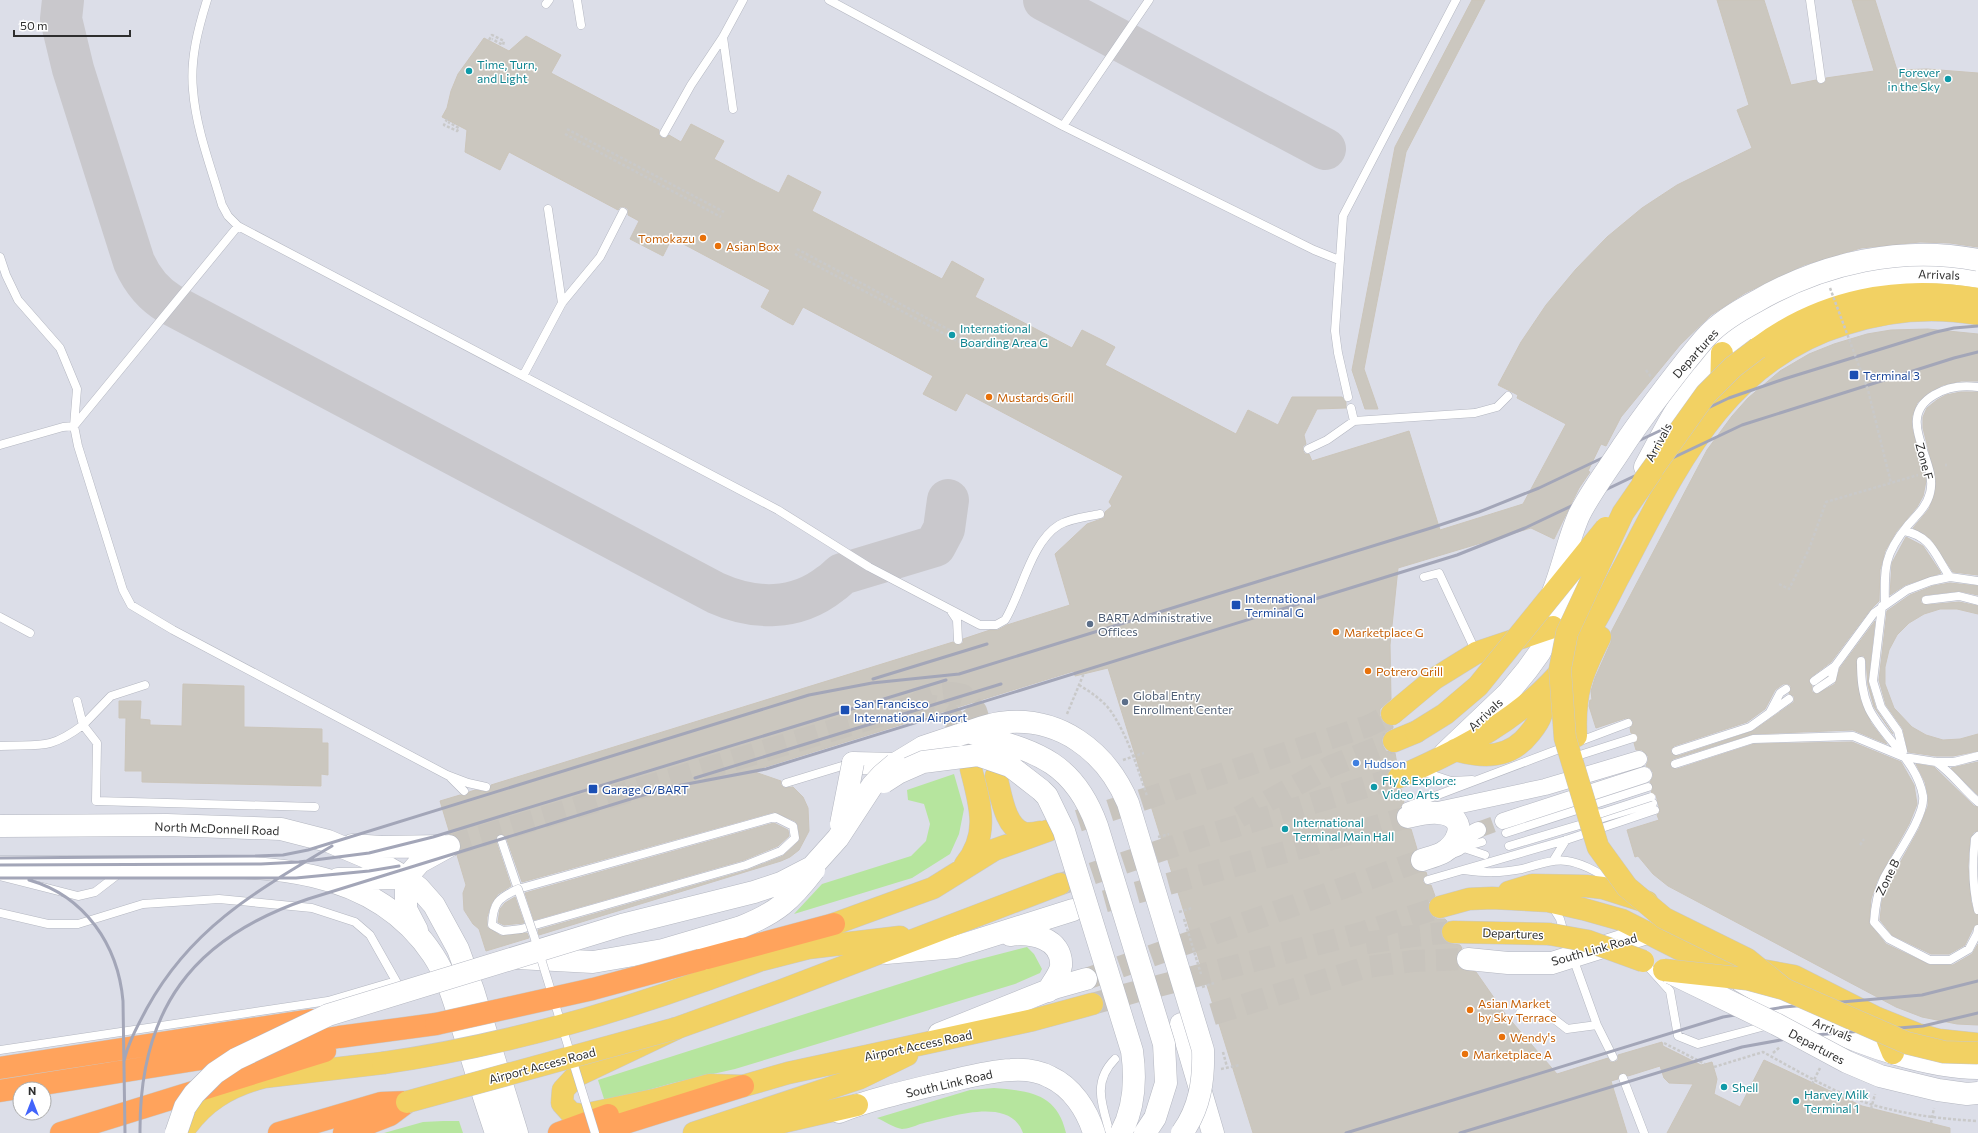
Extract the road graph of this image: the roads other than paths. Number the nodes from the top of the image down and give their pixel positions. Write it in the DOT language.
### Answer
graph roads {
  1 [pos="207,0"];
  2 [pos="577,0"];
  3 [pos="743,0"];
  4 [pos="829,0"];
  5 [pos="1149,0"];
  6 [pos="1456,0"];
  7 [pos="1810,0"];
  8 [pos="581,25"];
  9 [pos="723,37"];
  10 [pos="1821,79"];
  11 [pos="733,109"];
  12 [pos="1063,126"];
  13 [pos="664,133"];
  14 [pos="548,208"];
  15 [pos="623,212"];
  16 [pos="238,226"];
  17 [pos="0,257"];
  18 [pos="1339,260"];
  19 [pos="1978,260"];
  20 [pos="1978,277"];
  21 [pos="1978,299"];
  22 [pos="562,303"];
  23 [pos="1978,314"];
  24 [pos="1722,353"];
  25 [pos="523,376"];
  26 [pos="1978,387"];
  27 [pos="1508,396"];
  28 [pos="1348,397"];
  29 [pos="1720,407"];
  30 [pos="1350,408"];
  31 [pos="1354,421"];
  32 [pos="74,426"];
  33 [pos="0,446"];
  34 [pos="1308,449"];
  35 [pos="1652,471"];
  36 [pos="1100,514"];
  37 [pos="1904,531"];
  38 [pos="1638,540"];
  39 [pos="1424,578"];
  40 [pos="1950,578"];
  41 [pos="1978,581"];
  42 [pos="1551,597"];
  43 [pos="1926,600"];
  44 [pos="1978,601"];
  45 [pos="1883,605"];
  46 [pos="950,610"];
  47 [pos="0,617"];
  48 [pos="1553,627"];
  49 [pos="30,633"];
  50 [pos="958,640"];
  51 [pos="1476,653"];
  52 [pos="1861,661"];
  53 [pos="145,685"];
  54 [pos="1815,685"];
  55 [pos="1786,689"];
  56 [pos="77,701"];
  57 [pos="1790,702"];
  58 [pos="1392,714"];
  59 [pos="1769,714"];
  60 [pos="1628,723"];
  61 [pos="83,725"];
  62 [pos="968,732"];
  63 [pos="1576,736"];
  64 [pos="1633,738"];
  65 [pos="1394,741"];
  66 [pos="0,746"];
  67 [pos="1676,751"];
  68 [pos="1447,754"];
  69 [pos="1978,756"];
  70 [pos="1904,757"];
  71 [pos="1639,759"];
  72 [pos="1936,762"];
  73 [pos="852,763"];
  74 [pos="895,764"];
  75 [pos="1675,764"];
  76 [pos="971,769"];
  77 [pos="1408,773"];
  78 [pos="1575,773"];
  79 [pos="447,775"];
  80 [pos="996,776"];
  81 [pos="1479,780"];
  82 [pos="1646,781"];
  83 [pos="786,783"];
  84 [pos="486,787"];
  85 [pos="464,791"];
  86 [pos="1978,802"];
  87 [pos="1653,803"];
  88 [pos="1586,806"];
  89 [pos="315,807"];
  90 [pos="1411,812"];
  91 [pos="0,826"];
  92 [pos="1505,827"];
  93 [pos="1480,836"];
  94 [pos="1978,836"];
  95 [pos="1606,837"];
  96 [pos="838,838"];
  97 [pos="501,839"];
  98 [pos="1566,840"];
  99 [pos="328,841"];
  100 [pos="1510,846"];
  101 [pos="1452,850"];
  102 [pos="1485,855"];
  103 [pos="1553,861"];
  104 [pos="0,867"];
  105 [pos="128,867"];
  106 [pos="1425,870"];
  107 [pos="1462,870"];
  108 [pos="0,876"];
  109 [pos="952,877"];
  110 [pos="406,878"];
  111 [pos="326,879"];
  112 [pos="1060,884"];
  113 [pos="518,888"];
  114 [pos="1492,898"];
  115 [pos="1548,901"];
  116 [pos="1661,906"];
  117 [pos="1440,907"];
  118 [pos="1073,910"];
  119 [pos="1978,910"];
  120 [pos="0,913"];
  121 [pos="834,924"];
  122 [pos="531,926"];
  123 [pos="1978,929"];
  124 [pos="1453,932"];
  125 [pos="1647,933"];
  126 [pos="933,934"];
  127 [pos="986,937"];
  128 [pos="426,945"];
  129 [pos="1570,951"];
  130 [pos="877,954"];
  131 [pos="517,958"];
  132 [pos="1468,959"];
  133 [pos="1699,959"];
  134 [pos="761,960"];
  135 [pos="1643,961"];
  136 [pos="703,970"];
  137 [pos="1664,970"];
  138 [pos="1086,979"];
  139 [pos="1789,983"];
  140 [pos="1048,991"];
  141 [pos="1092,1004"];
  142 [pos="1520,1013"];
  143 [pos="328,1015"];
  144 [pos="1880,1019"];
  145 [pos="436,1024"];
  146 [pos="1181,1024"];
  147 [pos="1776,1024"];
  148 [pos="1597,1025"];
  149 [pos="676,1028"];
  150 [pos="934,1041"];
  151 [pos="1978,1044"];
  152 [pos="906,1047"];
  153 [pos="0,1050"];
  154 [pos="1893,1053"];
  155 [pos="1978,1053"];
  156 [pos="1613,1057"];
  157 [pos="1115,1059"];
  158 [pos="40,1061"];
  159 [pos="0,1064"];
  160 [pos="0,1068"];
  161 [pos="1978,1068"];
  162 [pos="1623,1078"];
  163 [pos="743,1086"];
  164 [pos="0,1091"];
  165 [pos="1978,1093"];
  166 [pos="654,1100"];
  167 [pos="407,1102"];
  168 [pos="857,1105"];
  169 [pos="726,1129"];
  170 [pos="62,1133"];
  171 [pos="176,1133"];
  172 [pos="182,1133"];
  173 [pos="279,1133"];
  174 [pos="344,1133"];
  175 [pos="496,1133"];
  176 [pos="517,1133"];
  177 [pos="559,1133"];
  178 [pos="594,1133"];
  179 [pos="631,1133"];
  180 [pos="694,1133"];
  181 [pos="780,1133"];
  182 [pos="1094,1133"];
  183 [pos="1110,1133"];
  184 [pos="1121,1133"];
  185 [pos="1145,1133"];
  186 [pos="1182,1133"];
  187 [pos="1213,1133"];
  188 [pos="1644,1133"];
  1 -- 16 [label="lane"];
  2 -- 8 [label="lane"];
  3 -- 9 [label="lane"];
  4 -- 12 [label="lane"];
  5 -- 12 [label="lane"];
  6 -- 18 [label="lane"];
  7 -- 10 [label="lane"];
  9 -- 11 [label="lane"];
  9 -- 13 [label="lane"];
  12 -- 18 [label="lane"];
  14 -- 22 [label="lane"];
  15 -- 22 [label="lane"];
  16 -- 25 [label="lane"];
  16 -- 32 [label="lane"];
  17 -- 32 [label="lane"];
  18 -- 28 [label="lane"];
  19 -- 42 [label="main road, Departures, bridge"];
  20 -- 24 [label="main road, Arrivals"];
  21 -- 35 [label="main road, Departures, bridge"];
  22 -- 25 [label="lane"];
  23 -- 29 [label="main road"];
  24 -- 29 [label="main road"];
  24 -- 48 [label="main road, Arrivals"];
  25 -- 46 [label="lane"];
  26 -- 37 [label="lane, Zone F"];
  27 -- 31 [label="lane"];
  29 -- 38 [label="main road"];
  30 -- 31 [label="lane"];
  31 -- 34 [label="lane"];
  32 -- 33 [label="lane"];
  32 -- 79 [label="lane"];
  35 -- 42 [label="main road, Departures, bridge"];
  35 -- 78 [label="main road, bridge"];
  36 -- 46 [label="lane"];
  37 -- 40 [label="lane"];
  37 -- 45 [label="lane, Zone F"];
  38 -- 63 [label="main road"];
  38 -- 68 [label="main road"];
  39 -- 51 [label="lane"];
  40 -- 41 [label="lane"];
  40 -- 45 [label="lane"];
  42 -- 65 [label="main road, Departures, bridge"];
  43 -- 44 [label="lane"];
  45 -- 54 [label="lane"];
  45 -- 70 [label="lane, Zone F"];
  46 -- 50 [label="lane"];
  47 -- 49 [label="lane"];
  48 -- 51 [label="main road"];
  48 -- 68 [label="main road, Arrivals"];
  51 -- 58 [label="main road"];
  52 -- 70 [label="lane"];
  53 -- 61 [label="lane"];
  55 -- 59 [label="lane"];
  56 -- 61 [label="lane"];
  57 -- 59 [label="lane"];
  59 -- 67 [label="lane"];
  60 -- 81 [label="lane"];
  61 -- 66 [label="lane"];
  61 -- 89 [label="lane"];
  62 -- 74 [label="main road, bridge"];
  62 -- 185 [label="main road, bridge"];
  62 -- 186 [label="main road, bridge"];
  64 -- 78 [label="lane, bridge"];
  68 -- 77 [label="main road, Arrivals"];
  69 -- 72 [label="lane"];
  70 -- 72 [label="lane"];
  70 -- 75 [label="lane"];
  70 -- 123 [label="lane, Zone B"];
  71 -- 90 [label="street"];
  72 -- 86 [label="lane"];
  73 -- 74 [label="main road"];
  73 -- 83 [label="lane"];
  73 -- 96 [label="main road, bridge"];
  74 -- 96 [label="main road, bridge"];
  76 -- 109 [label="main road"];
  77 -- 81 [label="lane"];
  78 -- 88 [label="main road, bridge"];
  79 -- 84 [label="lane"];
  79 -- 85 [label="lane"];
  80 -- 109 [label="main road"];
  81 -- 90 [label="lane"];
  82 -- 92 [label="street"];
  87 -- 88 [label="lane, bridge"];
  87 -- 98 [label="lane"];
  87 -- 100 [label="lane"];
  88 -- 139 [label="main road, bridge"];
  90 -- 101 [label="main road"];
  91 -- 99 [label="main road, North McDonnell Road"];
  93 -- 101 [label="street"];
  94 -- 119 [label="lane"];
  95 -- 116 [label="main road"];
  96 -- 131 [label="main road, bridge"];
  97 -- 113 [label="lane"];
  98 -- 103 [label="lane"];
  98 -- 107 [label="lane"];
  99 -- 110 [label="main road, North McDonnell Road"];
  99 -- 110 [label="main road"];
  101 -- 102 [label="lane"];
  101 -- 106 [label="main road"];
  103 -- 107 [label="lane"];
  103 -- 116 [label="lane"];
  104 -- 105 [label="main road"];
  105 -- 108 [label="lane"];
  105 -- 111 [label="main road"];
  106 -- 107 [label="lane"];
  109 -- 121 [label="main road"];
  110 -- 111 [label="main road"];
  110 -- 128 [label="main road"];
  110 -- 176 [label="main road, North McDonnell Road"];
  111 -- 128 [label="main road"];
  112 -- 126 [label="main road"];
  113 -- 122 [label="lane, bridge"];
  113 -- 122 [label="lane, bridge"];
  113 -- 122 [label="lane"];
  114 -- 115 [label="main road, Arrivals"];
  114 -- 116 [label="main road"];
  114 -- 117 [label="main road, Arrivals"];
  115 -- 125 [label="main road, Arrivals"];
  115 -- 129 [label="lane"];
  116 -- 139 [label="main road"];
  118 -- 127 [label="main road"];
  120 -- 153 [label="lane"];
  121 -- 134 [label="main road"];
  121 -- 136 [label="highway"];
  122 -- 178 [label="lane, bridge"];
  124 -- 135 [label="main road, Departures, bridge"];
  125 -- 129 [label="main road, South Link Road"];
  125 -- 133 [label="main road, Arrivals"];
  126 -- 130 [label="main road"];
  126 -- 134 [label="main road"];
  127 -- 130 [label="main road"];
  127 -- 140 [label="main road"];
  128 -- 175 [label="main road"];
  129 -- 132 [label="main road, South Link Road"];
  129 -- 148 [label="lane"];
  130 -- 149 [label="main road"];
  131 -- 143 [label="main road, bridge"];
  131 -- 184 [label="main road, bridge"];
  133 -- 139 [label="main road, Arrivals"];
  133 -- 154 [label="main road, Arrivals"];
  134 -- 136 [label="main road"];
  135 -- 137 [label="main road, Departures"];
  135 -- 147 [label="lane"];
  136 -- 145 [label="highway, bridge"];
  136 -- 172 [label="main road, bridge"];
  137 -- 139 [label="main road, Departures, bridge"];
  137 -- 147 [label="main road, Departures, bridge"];
  138 -- 140 [label="main road"];
  139 -- 144 [label="main road, Arrivals"];
  139 -- 155 [label="main road, Departures, bridge"];
  140 -- 152 [label="main road"];
  141 -- 150 [label="main road, Airport Access Road"];
  142 -- 148 [label="lane"];
  143 -- 158 [label="highway, bridge"];
  143 -- 171 [label="main road, bridge"];
  144 -- 151 [label="main road, Arrivals"];
  144 -- 154 [label="main road"];
  145 -- 164 [label="highway, bridge"];
  145 -- 170 [label="highway, bridge"];
  146 -- 187 [label="main road"];
  147 -- 165 [label="main road, Departures, bridge"];
  148 -- 156 [label="lane"];
  149 -- 166 [label="main road, Airport Access Road"];
  149 -- 167 [label="main road, Airport Access Road, bridge"];
  150 -- 152 [label="main road, Airport Access Road"];
  150 -- 169 [label="main road"];
  152 -- 163 [label="main road, Airport Access Road"];
  154 -- 161 [label="main road, Arrivals"];
  157 -- 183 [label="lane"];
  158 -- 159 [label="highway"];
  158 -- 160 [label="highway"];
  162 -- 188 [label="lane"];
  163 -- 166 [label="main road, Airport Access Road"];
  163 -- 178 [label="highway"];
  163 -- 179 [label="highway"];
  166 -- 177 [label="highway"];
  167 -- 173 [label="highway"];
  167 -- 174 [label="highway"];
  168 -- 169 [label="main road"];
  168 -- 181 [label="main road, South Link Road"];
  168 -- 182 [label="main road, South Link Road"];
  169 -- 180 [label="main road"];
}
